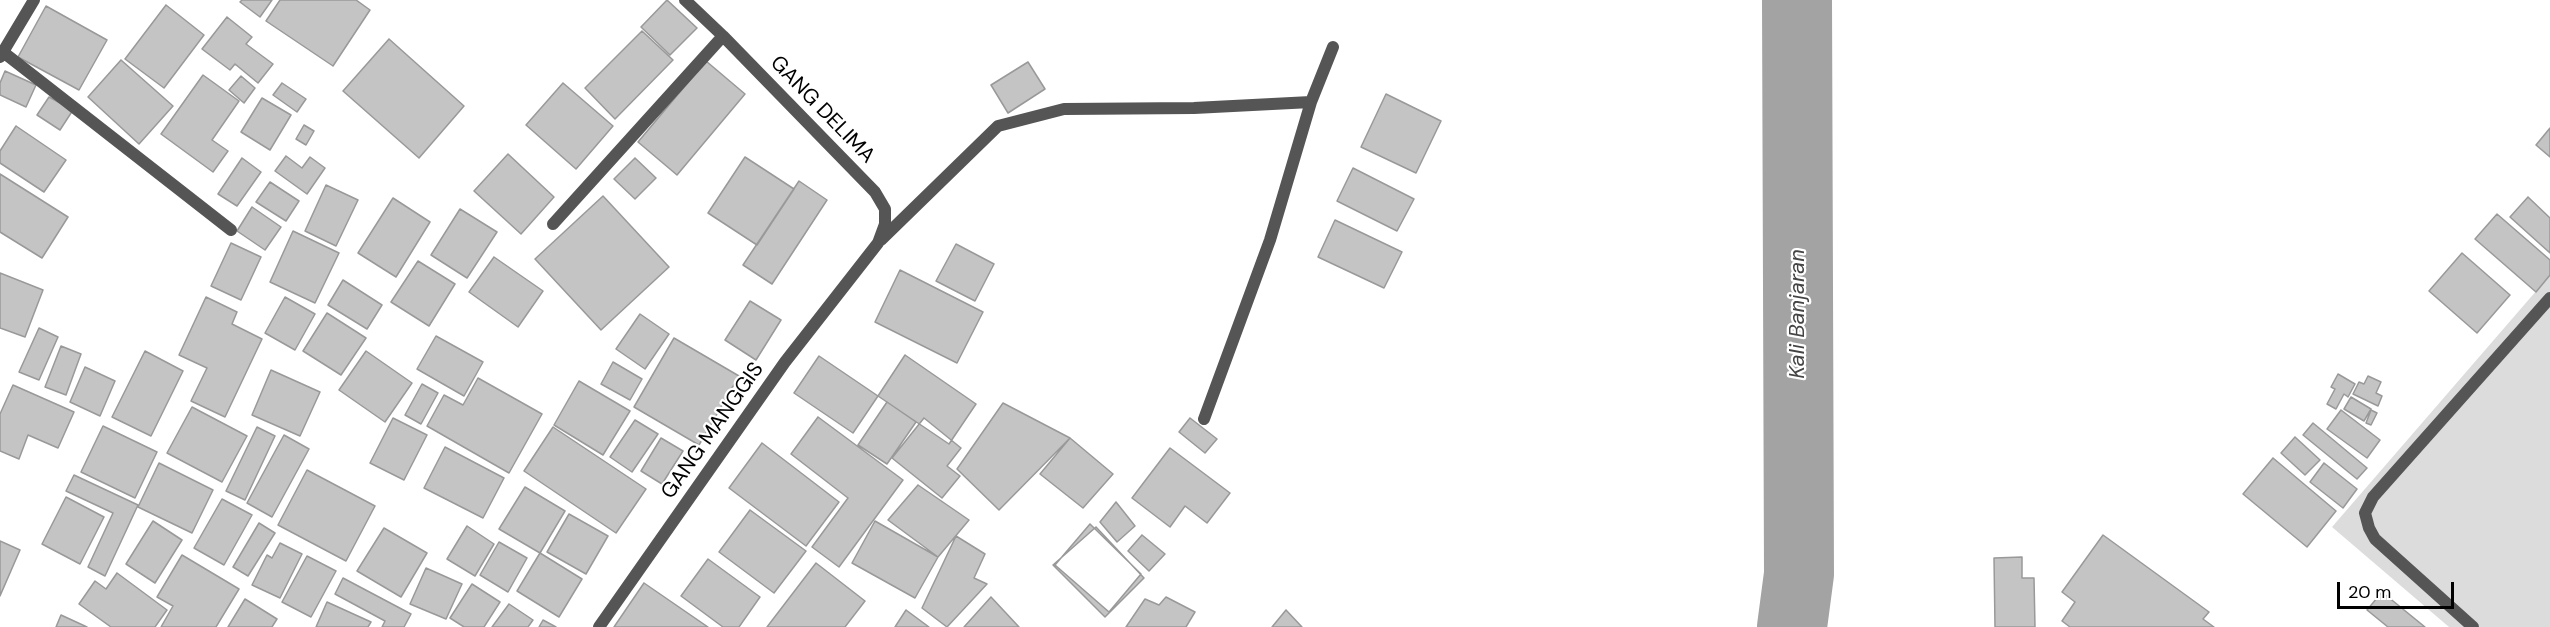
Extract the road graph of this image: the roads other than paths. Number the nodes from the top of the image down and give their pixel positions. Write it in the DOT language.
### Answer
graph roads {
  1 [pos="34,0"];
  2 [pos="685,0"];
  3 [pos="723,36"];
  4 [pos="1333,47"];
  5 [pos="2,54"];
  6 [pos="1311,102"];
  7 [pos="553,224"];
  8 [pos="231,230"];
  9 [pos="878,243"];
  10 [pos="863,261"];
  11 [pos="2550,298"];
  12 [pos="1204,419"];
  13 [pos="599,627"];
  14 [pos="2473,627"];
  1 -- 5 [label="street"];
  2 -- 3 [label="street, GANG DELIMA"];
  3 -- 7 [label="street"];
  3 -- 9 [label="street, GANG DELIMA"];
  4 -- 6 [label="street"];
  5 -- 8 [label="street"];
  6 -- 9 [label="street"];
  6 -- 12 [label="street"];
  9 -- 10 [label="street, GANG DELIMA"];
  10 -- 13 [label="street, GANG MANGGIS"];
  11 -- 14 [label="street"];
}
